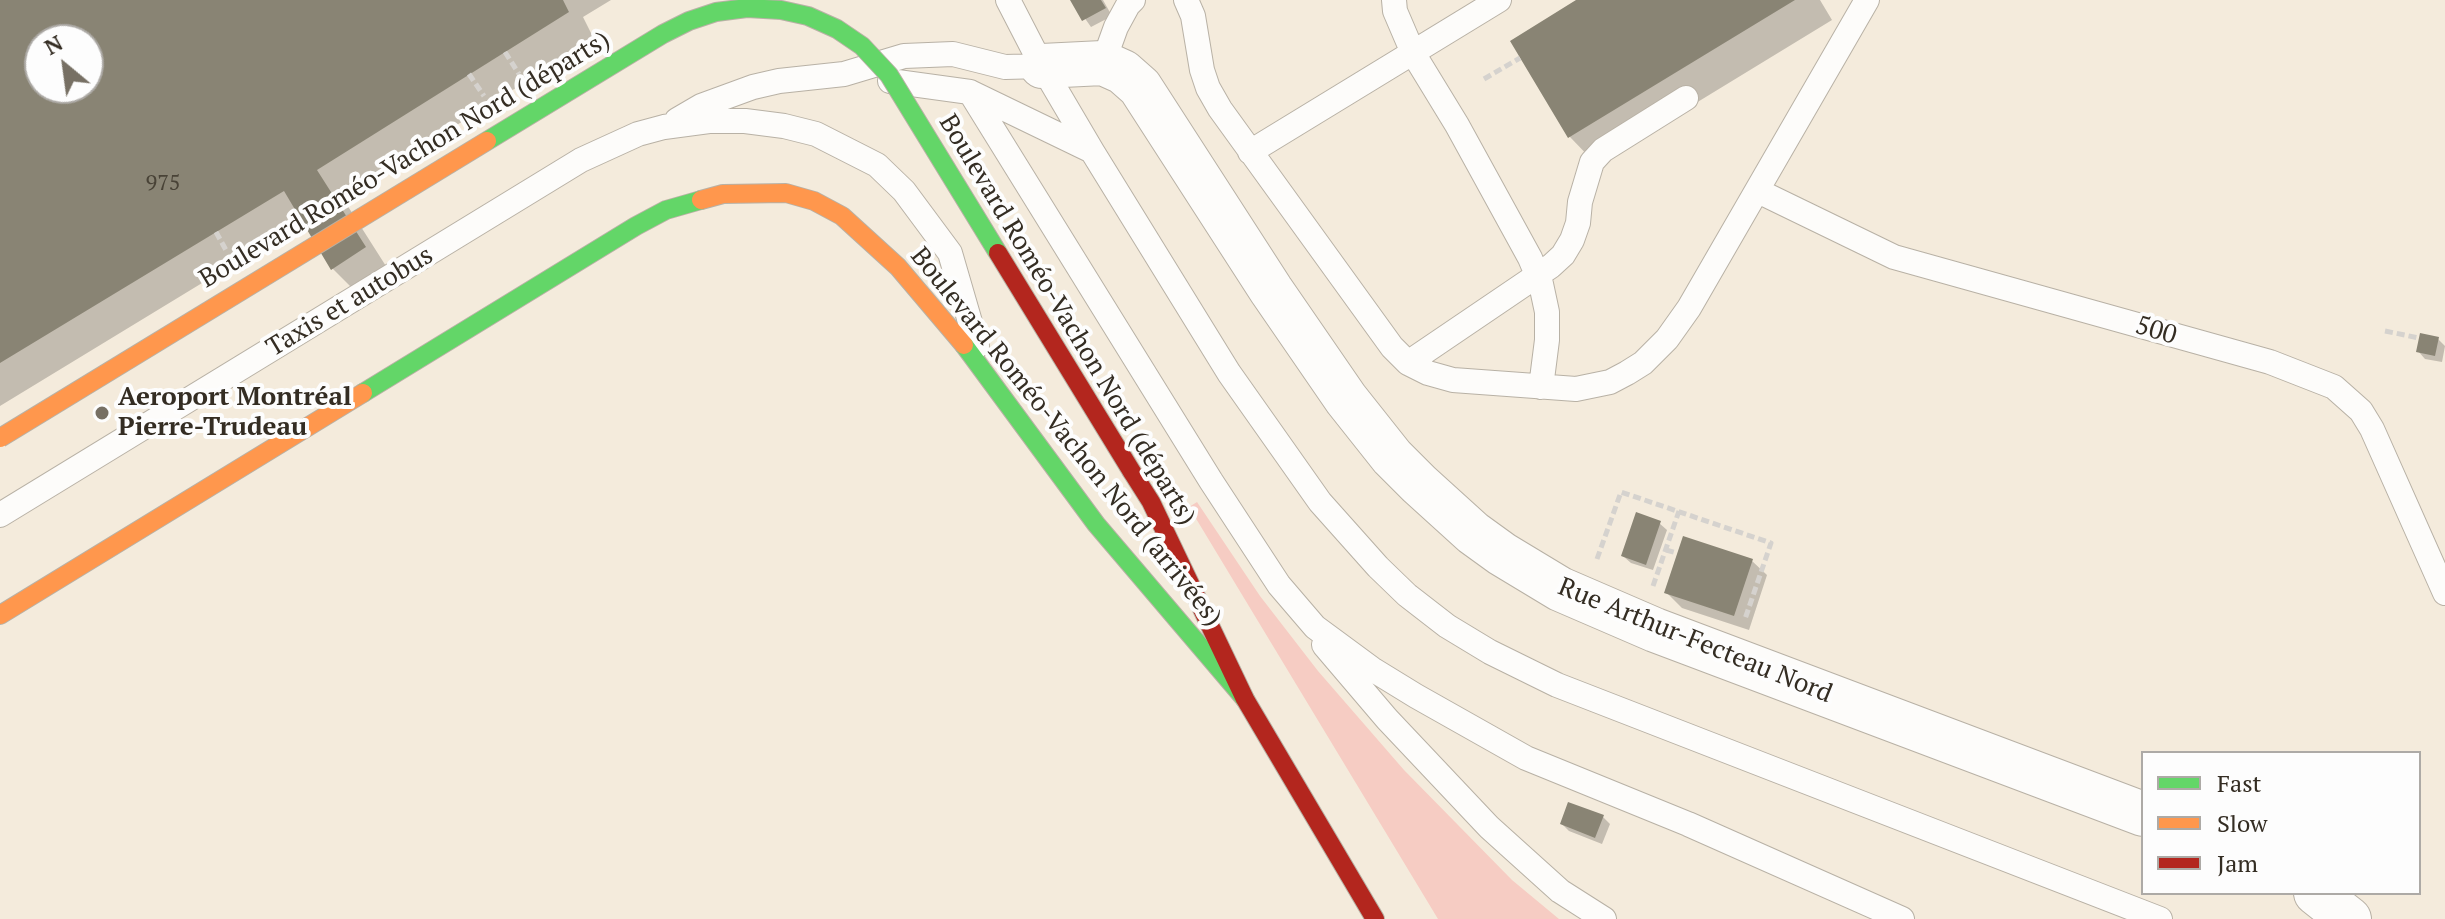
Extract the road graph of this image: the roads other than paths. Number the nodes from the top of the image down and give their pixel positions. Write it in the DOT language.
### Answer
graph roads {
  1 [pos="1008,0"];
  2 [pos="1133,0"];
  3 [pos="1186,0"];
  4 [pos="1394,0"];
  5 [pos="1499,0"];
  6 [pos="1867,0"];
  7 [pos="1413,53"];
  8 [pos="1103,63"];
  9 [pos="1042,66"];
  10 [pos="844,74"];
  11 [pos="970,92"];
  12 [pos="1686,98"];
  13 [pos="664,127"];
  14 [pos="1092,151"];
  15 [pos="1250,152"];
  16 [pos="1758,191"];
  17 [pos="1537,275"];
  18 [pos="1408,363"];
  19 [pos="983,368"];
  20 [pos="1541,387"];
  21 [pos="0,438"];
  22 [pos="0,515"];
  23 [pos="1279,585"];
  24 [pos="2445,593"];
  25 [pos="0,615"];
  26 [pos="1245,699"];
  27 [pos="2141,813"];
  28 [pos="2319,895"];
  29 [pos="1375,919"];
  30 [pos="1604,919"];
  31 [pos="1902,919"];
  32 [pos="2160,919"];
  33 [pos="2349,919"];
  1 -- 9 [label="lane"];
  2 -- 8 [label="lane"];
  3 -- 15 [label="lane"];
  4 -- 7 [label="lane"];
  5 -- 7 [label="lane"];
  6 -- 16 [label="lane"];
  7 -- 15 [label="lane"];
  7 -- 17 [label="lane"];
  8 -- 9 [label="street"];
  8 -- 27 [label="street, Rue Arthur-Fecteau Nord"];
  9 -- 10 [label="lane"];
  9 -- 14 [label="lane"];
  10 -- 11 [label="lane"];
  10 -- 13 [label="lane, Taxis et autobus"];
  11 -- 14 [label="lane"];
  11 -- 23 [label="lane"];
  12 -- 17 [label="lane"];
  13 -- 19 [label="lane, Taxis et autobus"];
  13 -- 22 [label="lane, Taxis et autobus"];
  14 -- 32 [label="lane"];
  15 -- 18 [label="lane"];
  16 -- 20 [label="lane"];
  16 -- 24 [label="lane, 500"];
  17 -- 18 [label="lane"];
  17 -- 20 [label="lane"];
  18 -- 20 [label="lane"];
  19 -- 25 [label="street, Boulevard Roméo-Vachon Nord (arrivées)"];
  19 -- 26 [label="street, Boulevard Roméo-Vachon Nord (arrivées)"];
  21 -- 26 [label="street, Boulevard Roméo-Vachon Nord (départs), bridge"];
  23 -- 30 [label="lane"];
  23 -- 31 [label="lane"];
  26 -- 29 [label="street"];
  28 -- 33 [label="street"];
}
